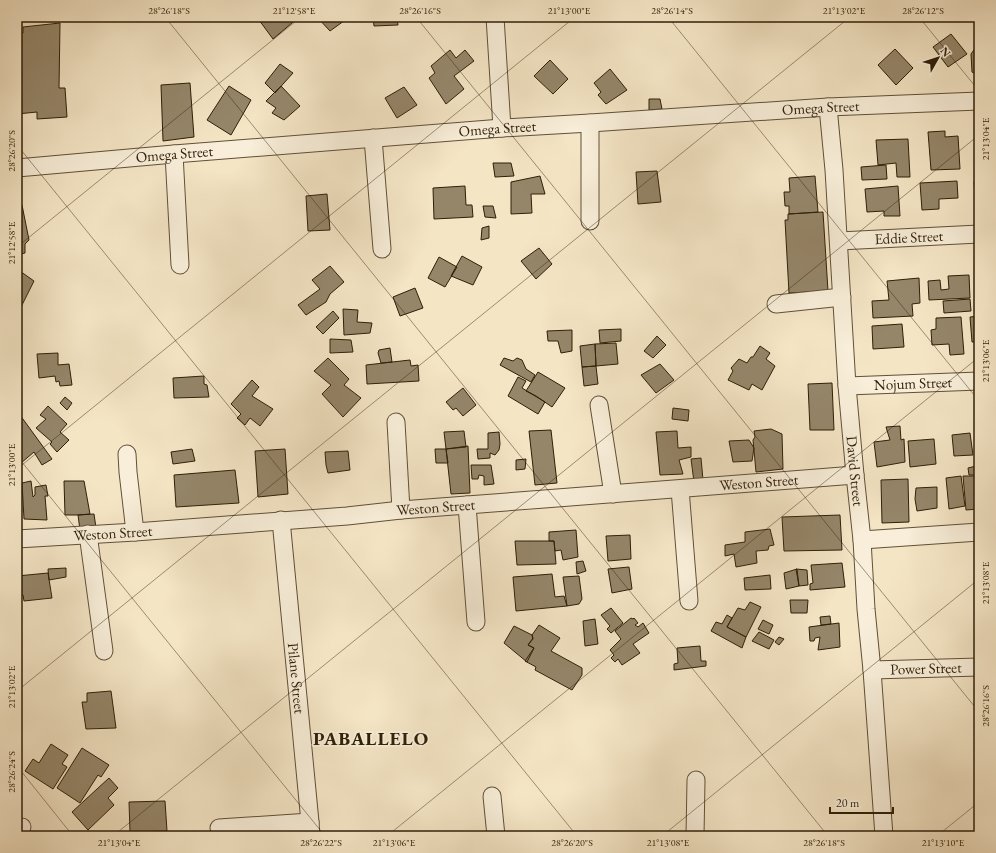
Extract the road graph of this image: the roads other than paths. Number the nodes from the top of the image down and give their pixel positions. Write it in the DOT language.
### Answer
graph roads {
  1 [pos="494,17"];
  2 [pos="979,101"];
  3 [pos="828,107"];
  4 [pos="590,123"];
  5 [pos="502,128"];
  6 [pos="373,138"];
  7 [pos="174,154"];
  8 [pos="17,168"];
  9 [pos="590,221"];
  10 [pos="979,234"];
  11 [pos="839,241"];
  12 [pos="382,249"];
  13 [pos="180,265"];
  14 [pos="842,297"];
  15 [pos="776,304"];
  16 [pos="979,380"];
  17 [pos="848,386"];
  18 [pos="599,405"];
  19 [pos="396,422"];
  20 [pos="128,454"];
  21 [pos="855,475"];
  22 [pos="680,489"];
  23 [pos="613,494"];
  24 [pos="466,504"];
  25 [pos="401,510"];
  26 [pos="281,520"];
  27 [pos="135,532"];
  28 [pos="979,532"];
  29 [pos="88,534"];
  30 [pos="17,539"];
  31 [pos="862,540"];
  32 [pos="689,601"];
  33 [pos="476,622"];
  34 [pos="104,651"];
  35 [pos="979,667"];
  36 [pos="872,670"];
  37 [pos="696,780"];
  38 [pos="492,796"];
  39 [pos="219,828"];
  40 [pos="311,829"];
  41 [pos="496,836"];
  42 [pos="695,836"];
  43 [pos="884,836"];
  1 -- 5 [label="street"];
  2 -- 3 [label="street, Omega Street"];
  3 -- 4 [label="street, Omega Street"];
  3 -- 11 [label="street, David Street"];
  4 -- 5 [label="street, Omega Street"];
  4 -- 9 [label="street"];
  5 -- 6 [label="street, Omega Street"];
  6 -- 7 [label="street, Omega Street"];
  6 -- 12 [label="street"];
  7 -- 8 [label="street, Omega Street"];
  7 -- 13 [label="street"];
  10 -- 11 [label="street, Eddie Street"];
  11 -- 14 [label="street, David Street"];
  14 -- 15 [label="street"];
  14 -- 17 [label="street, David Street"];
  16 -- 17 [label="street, Nojum Street"];
  17 -- 21 [label="street, David Street"];
  18 -- 23 [label="street"];
  19 -- 25 [label="street"];
  20 -- 27 [label="street"];
  21 -- 22 [label="street, Weston Street"];
  21 -- 31 [label="street, David Street"];
  22 -- 23 [label="street, Weston Street"];
  22 -- 32 [label="street"];
  23 -- 24 [label="street, Weston Street"];
  24 -- 25 [label="street, Weston Street"];
  24 -- 33 [label="street"];
  25 -- 26 [label="street, Weston Street"];
  26 -- 27 [label="street, Weston Street"];
  26 -- 40 [label="street, Pilane Street"];
  27 -- 29 [label="street, Weston Street"];
  28 -- 31 [label="street"];
  29 -- 30 [label="street, Weston Street"];
  29 -- 34 [label="street"];
  31 -- 36 [label="street, David Street"];
  35 -- 36 [label="street, Power Street"];
  36 -- 43 [label="street, David Street"];
  37 -- 42 [label="street"];
  38 -- 41 [label="street"];
  39 -- 40 [label="street"];
}
